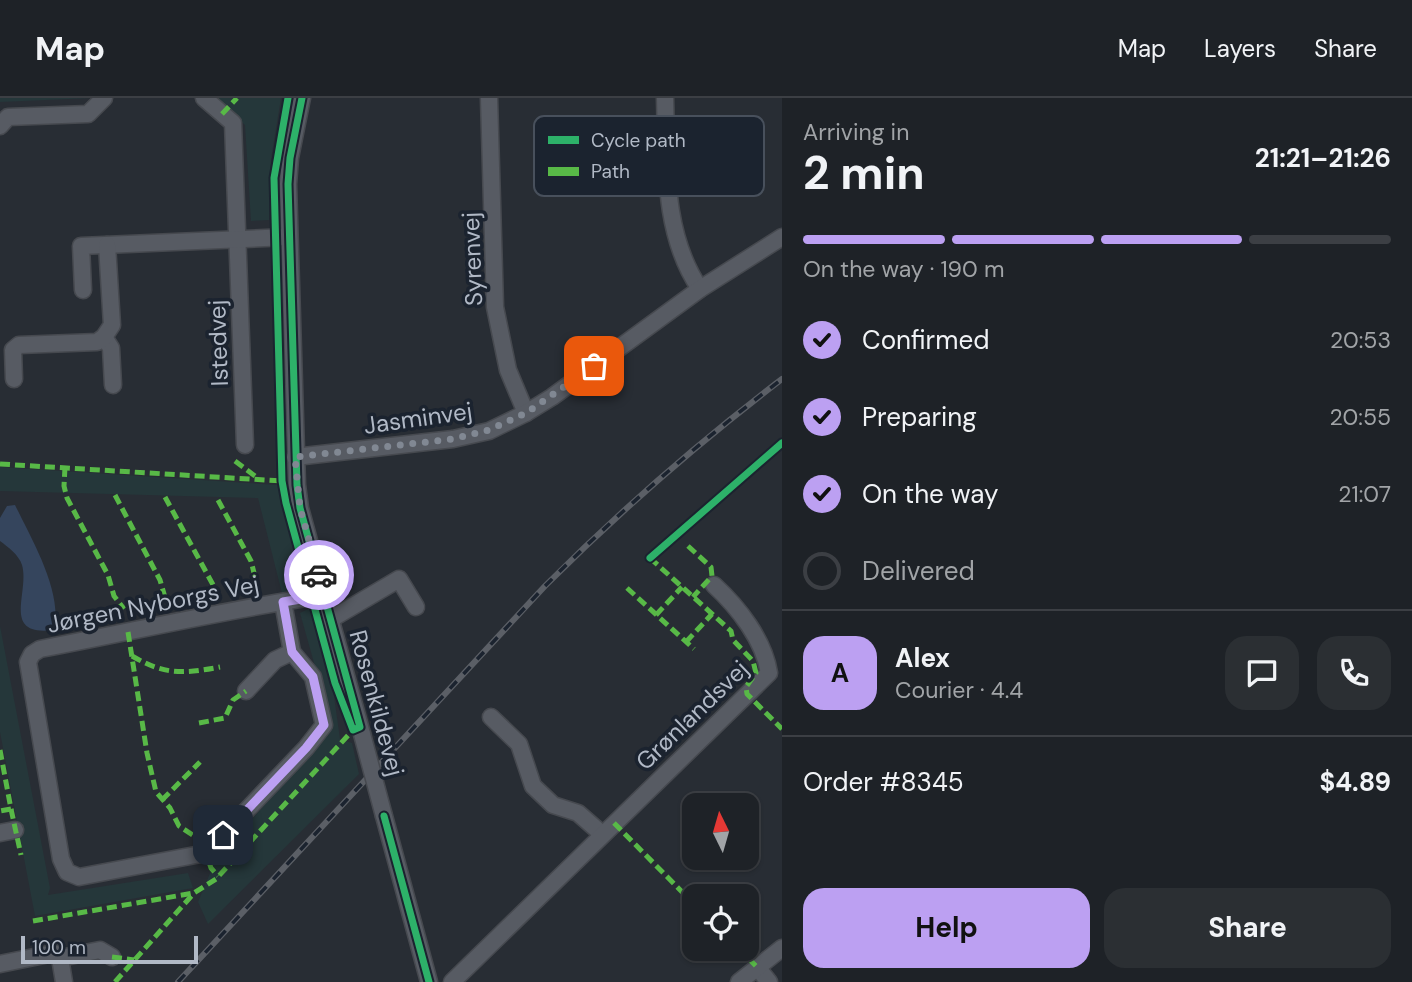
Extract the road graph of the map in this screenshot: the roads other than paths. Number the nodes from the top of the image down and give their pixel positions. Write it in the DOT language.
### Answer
graph roads {
  1 [pos="104,98"];
  2 [pos="204,98"];
  3 [pos="302,98"];
  4 [pos="489,98"];
  5 [pos="665,98"];
  6 [pos="666,116"];
  7 [pos="0,126"];
  8 [pos="669,196"];
  9 [pos="288,237"];
  10 [pos="782,237"];
  11 [pos="236,239"];
  12 [pos="107,245"];
  13 [pos="700,289"];
  14 [pos="83,290"];
  15 [pos="104,337"];
  16 [pos="13,379"];
  17 [pos="113,385"];
  18 [pos="526,413"];
  19 [pos="244,445"];
  20 [pos="295,457"];
  21 [pos="714,585"];
  22 [pos="324,595"];
  23 [pos="283,602"];
  24 [pos="416,607"];
  25 [pos="331,618"];
  26 [pos="292,652"];
  27 [pos="246,691"];
  28 [pos="491,717"];
  29 [pos="602,834"];
  30 [pos="782,948"];
  31 [pos="112,957"];
  32 [pos="60,958"];
  33 [pos="0,964"];
  34 [pos="757,967"];
  35 [pos="64,982"];
  36 [pos="429,982"];
  37 [pos="452,982"];
  38 [pos="739,982"];
  39 [pos="769,982"];
  1 -- 7 [label="street"];
  2 -- 11 [label="street, Istedvej"];
  3 -- 9 [label="street, Rosenkildevej"];
  4 -- 18 [label="street, Syrenvej"];
  5 -- 6 [label="street"];
  8 -- 13 [label="street"];
  9 -- 11 [label="street"];
  9 -- 20 [label="street, Rosenkildevej"];
  10 -- 13 [label="street, Jasminvej"];
  11 -- 12 [label="street"];
  11 -- 19 [label="street, Istedvej"];
  12 -- 14 [label="street"];
  12 -- 15 [label="street"];
  13 -- 18 [label="street, Jasminvej"];
  15 -- 16 [label="street"];
  15 -- 17 [label="street"];
  18 -- 20 [label="street, Jasminvej"];
  20 -- 22 [label="street, Rosenkildevej"];
  21 -- 29 [label="street, Grønlandsvej"];
  22 -- 23 [label="street, Jørgen Nyborgs Vej"];
  22 -- 25 [label="street, Rosenkildevej"];
  23 -- 26 [label="street, Jørgen Nyborgs Vej"];
  23 -- 26 [label="street, Jørgen Nyborgs Vej"];
  24 -- 25 [label="street"];
  25 -- 36 [label="street, Rosenkildevej, bridge"];
  26 -- 27 [label="street"];
  28 -- 29 [label="street"];
  29 -- 37 [label="street, Grønlandsvej"];
  30 -- 34 [label="street"];
  31 -- 32 [label="street"];
  32 -- 33 [label="street"];
  32 -- 35 [label="street"];
  34 -- 38 [label="street"];
  34 -- 39 [label="street"];
}
